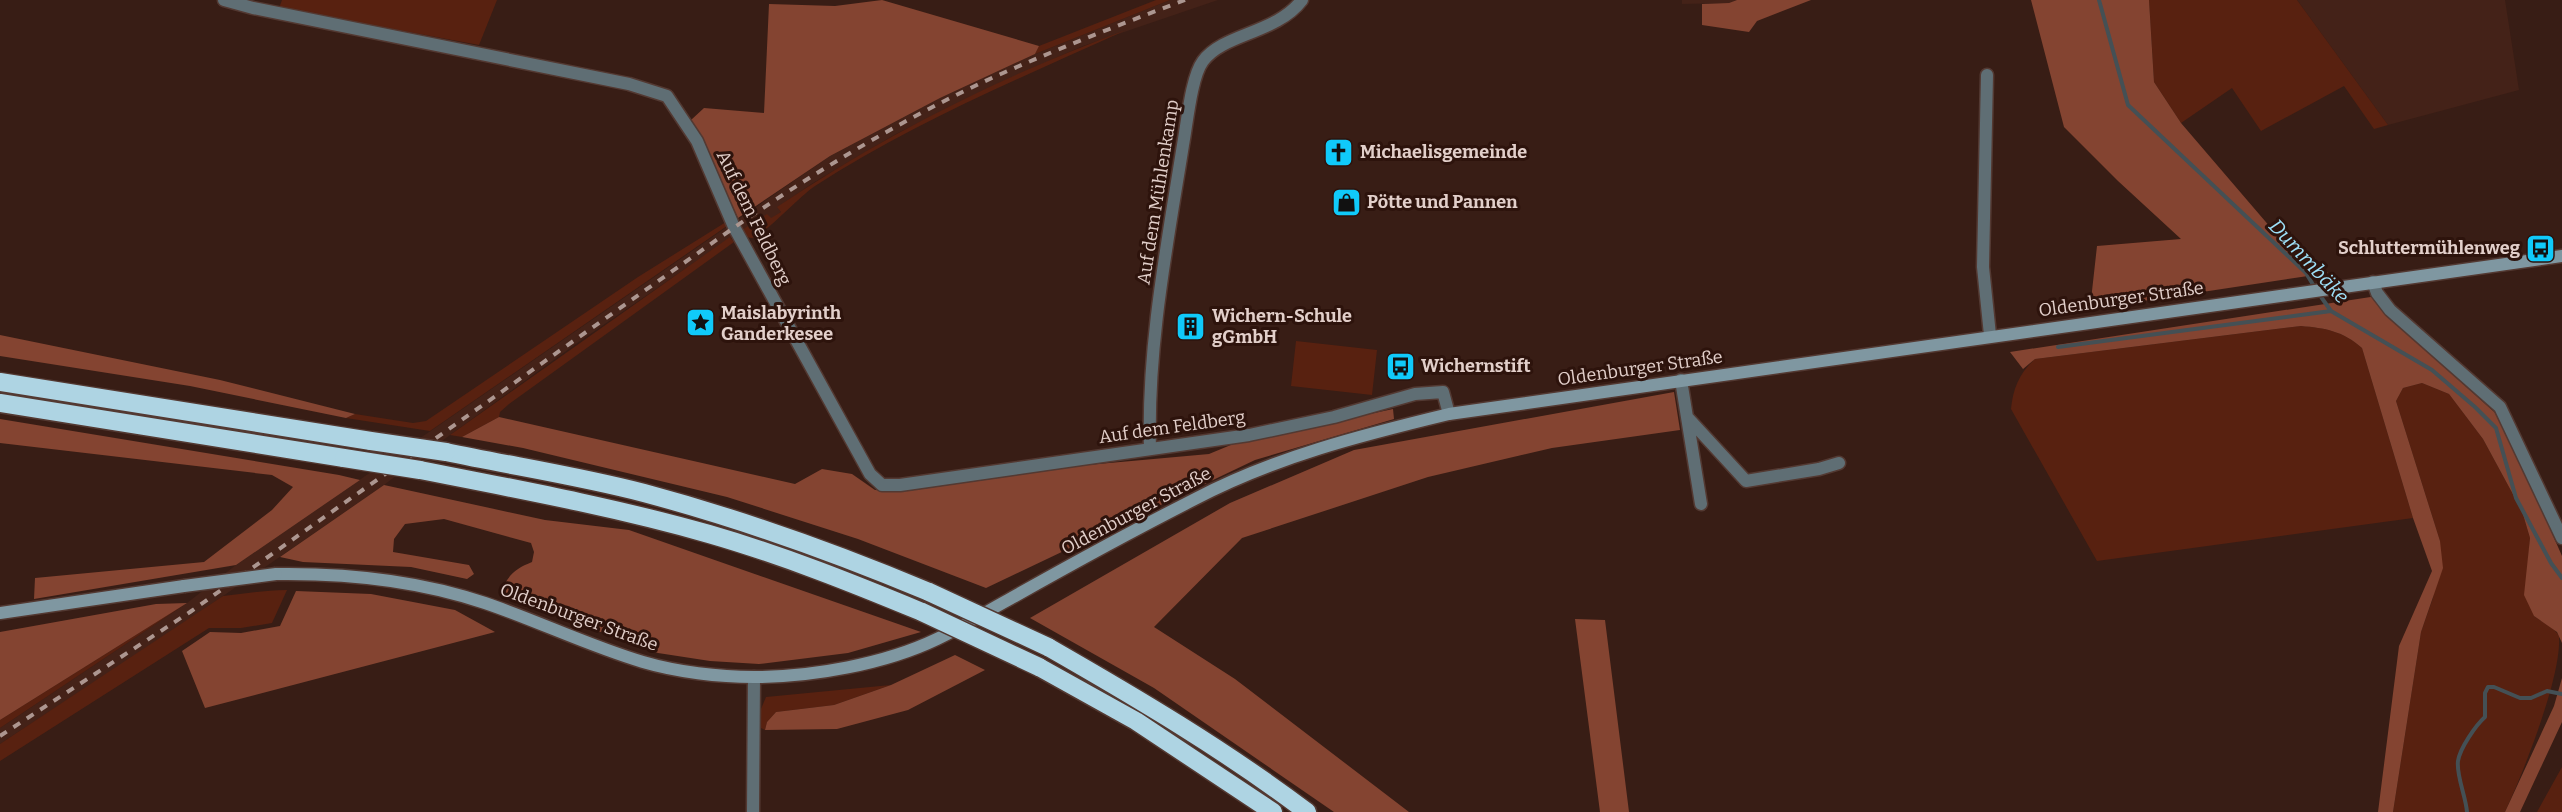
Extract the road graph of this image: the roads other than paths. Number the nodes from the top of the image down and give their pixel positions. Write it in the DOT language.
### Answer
graph roads {
  1 [pos="224,0"];
  2 [pos="1302,0"];
  3 [pos="1987,75"];
  4 [pos="2562,256"];
  5 [pos="2373,282"];
  6 [pos="1990,335"];
  7 [pos="1681,380"];
  8 [pos="0,382"];
  9 [pos="0,403"];
  10 [pos="1449,414"];
  11 [pos="1688,418"];
  12 [pos="1150,449"];
  13 [pos="1839,463"];
  14 [pos="1701,504"];
  15 [pos="2562,538"];
  16 [pos="0,613"];
  17 [pos="754,677"];
  18 [pos="753,812"];
  19 [pos="1273,812"];
  20 [pos="1307,812"];
  1 -- 12 [label="street, Auf dem Feldberg"];
  2 -- 12 [label="street, Auf dem Mühlenkamp"];
  3 -- 6 [label="street"];
  4 -- 5 [label="main road, Oldenburger Straße"];
  5 -- 6 [label="main road, Oldenburger Straße"];
  5 -- 15 [label="street"];
  6 -- 7 [label="main road, Oldenburger Straße"];
  7 -- 10 [label="main road, Oldenburger Straße"];
  7 -- 11 [label="street"];
  8 -- 20 [label="highway, bridge"];
  9 -- 19 [label="highway, bridge"];
  10 -- 12 [label="street, Auf dem Feldberg"];
  10 -- 17 [label="main road, Oldenburger Straße"];
  11 -- 13 [label="street"];
  11 -- 14 [label="street"];
  16 -- 17 [label="main road, Oldenburger Straße, bridge"];
  17 -- 18 [label="street"];
}
